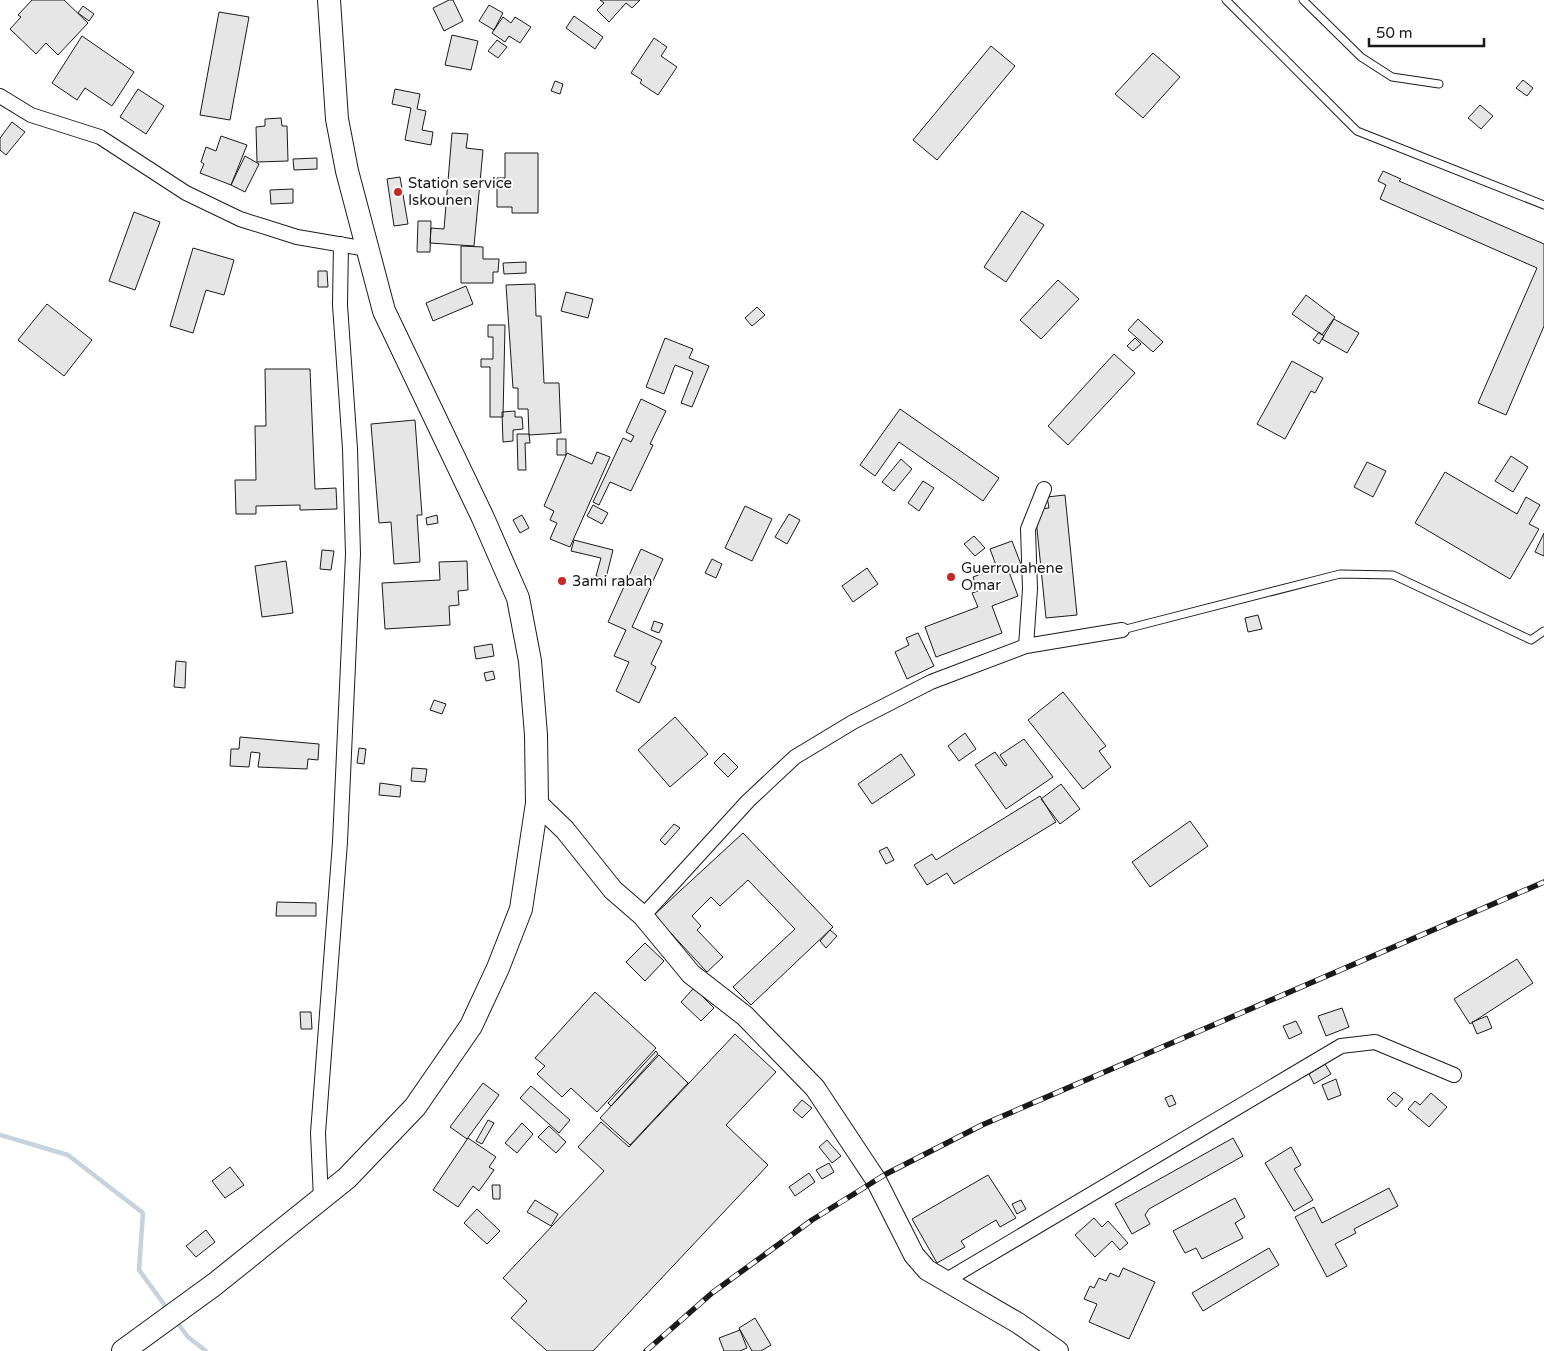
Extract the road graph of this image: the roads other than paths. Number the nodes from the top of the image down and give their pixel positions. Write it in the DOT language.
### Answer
graph roads {
  1 [pos="329,0"];
  2 [pos="1226,0"];
  3 [pos="1303,0"];
  4 [pos="1439,84"];
  5 [pos="0,96"];
  6 [pos="1544,205"];
  7 [pos="341,244"];
  8 [pos="367,249"];
  9 [pos="1044,489"];
  10 [pos="1122,630"];
  11 [pos="1544,631"];
  12 [pos="1026,646"];
  13 [pos="537,803"];
  14 [pos="644,916"];
  15 [pos="1454,1075"];
  16 [pos="321,1199"];
  17 [pos="945,1281"];
  18 [pos="126,1349"];
  19 [pos="1058,1351"];
  1 -- 8 [label="main road"];
  2 -- 6 [label="lane"];
  3 -- 4 [label="lane"];
  5 -- 7 [label="street"];
  7 -- 8 [label="street"];
  7 -- 16 [label="street"];
  8 -- 13 [label="main road"];
  9 -- 12 [label="street"];
  10 -- 11 [label="lane"];
  10 -- 12 [label="street"];
  12 -- 14 [label="street"];
  13 -- 14 [label="street"];
  13 -- 16 [label="main road"];
  14 -- 17 [label="street"];
  15 -- 17 [label="street"];
  16 -- 18 [label="main road"];
  17 -- 19 [label="street"];
}
